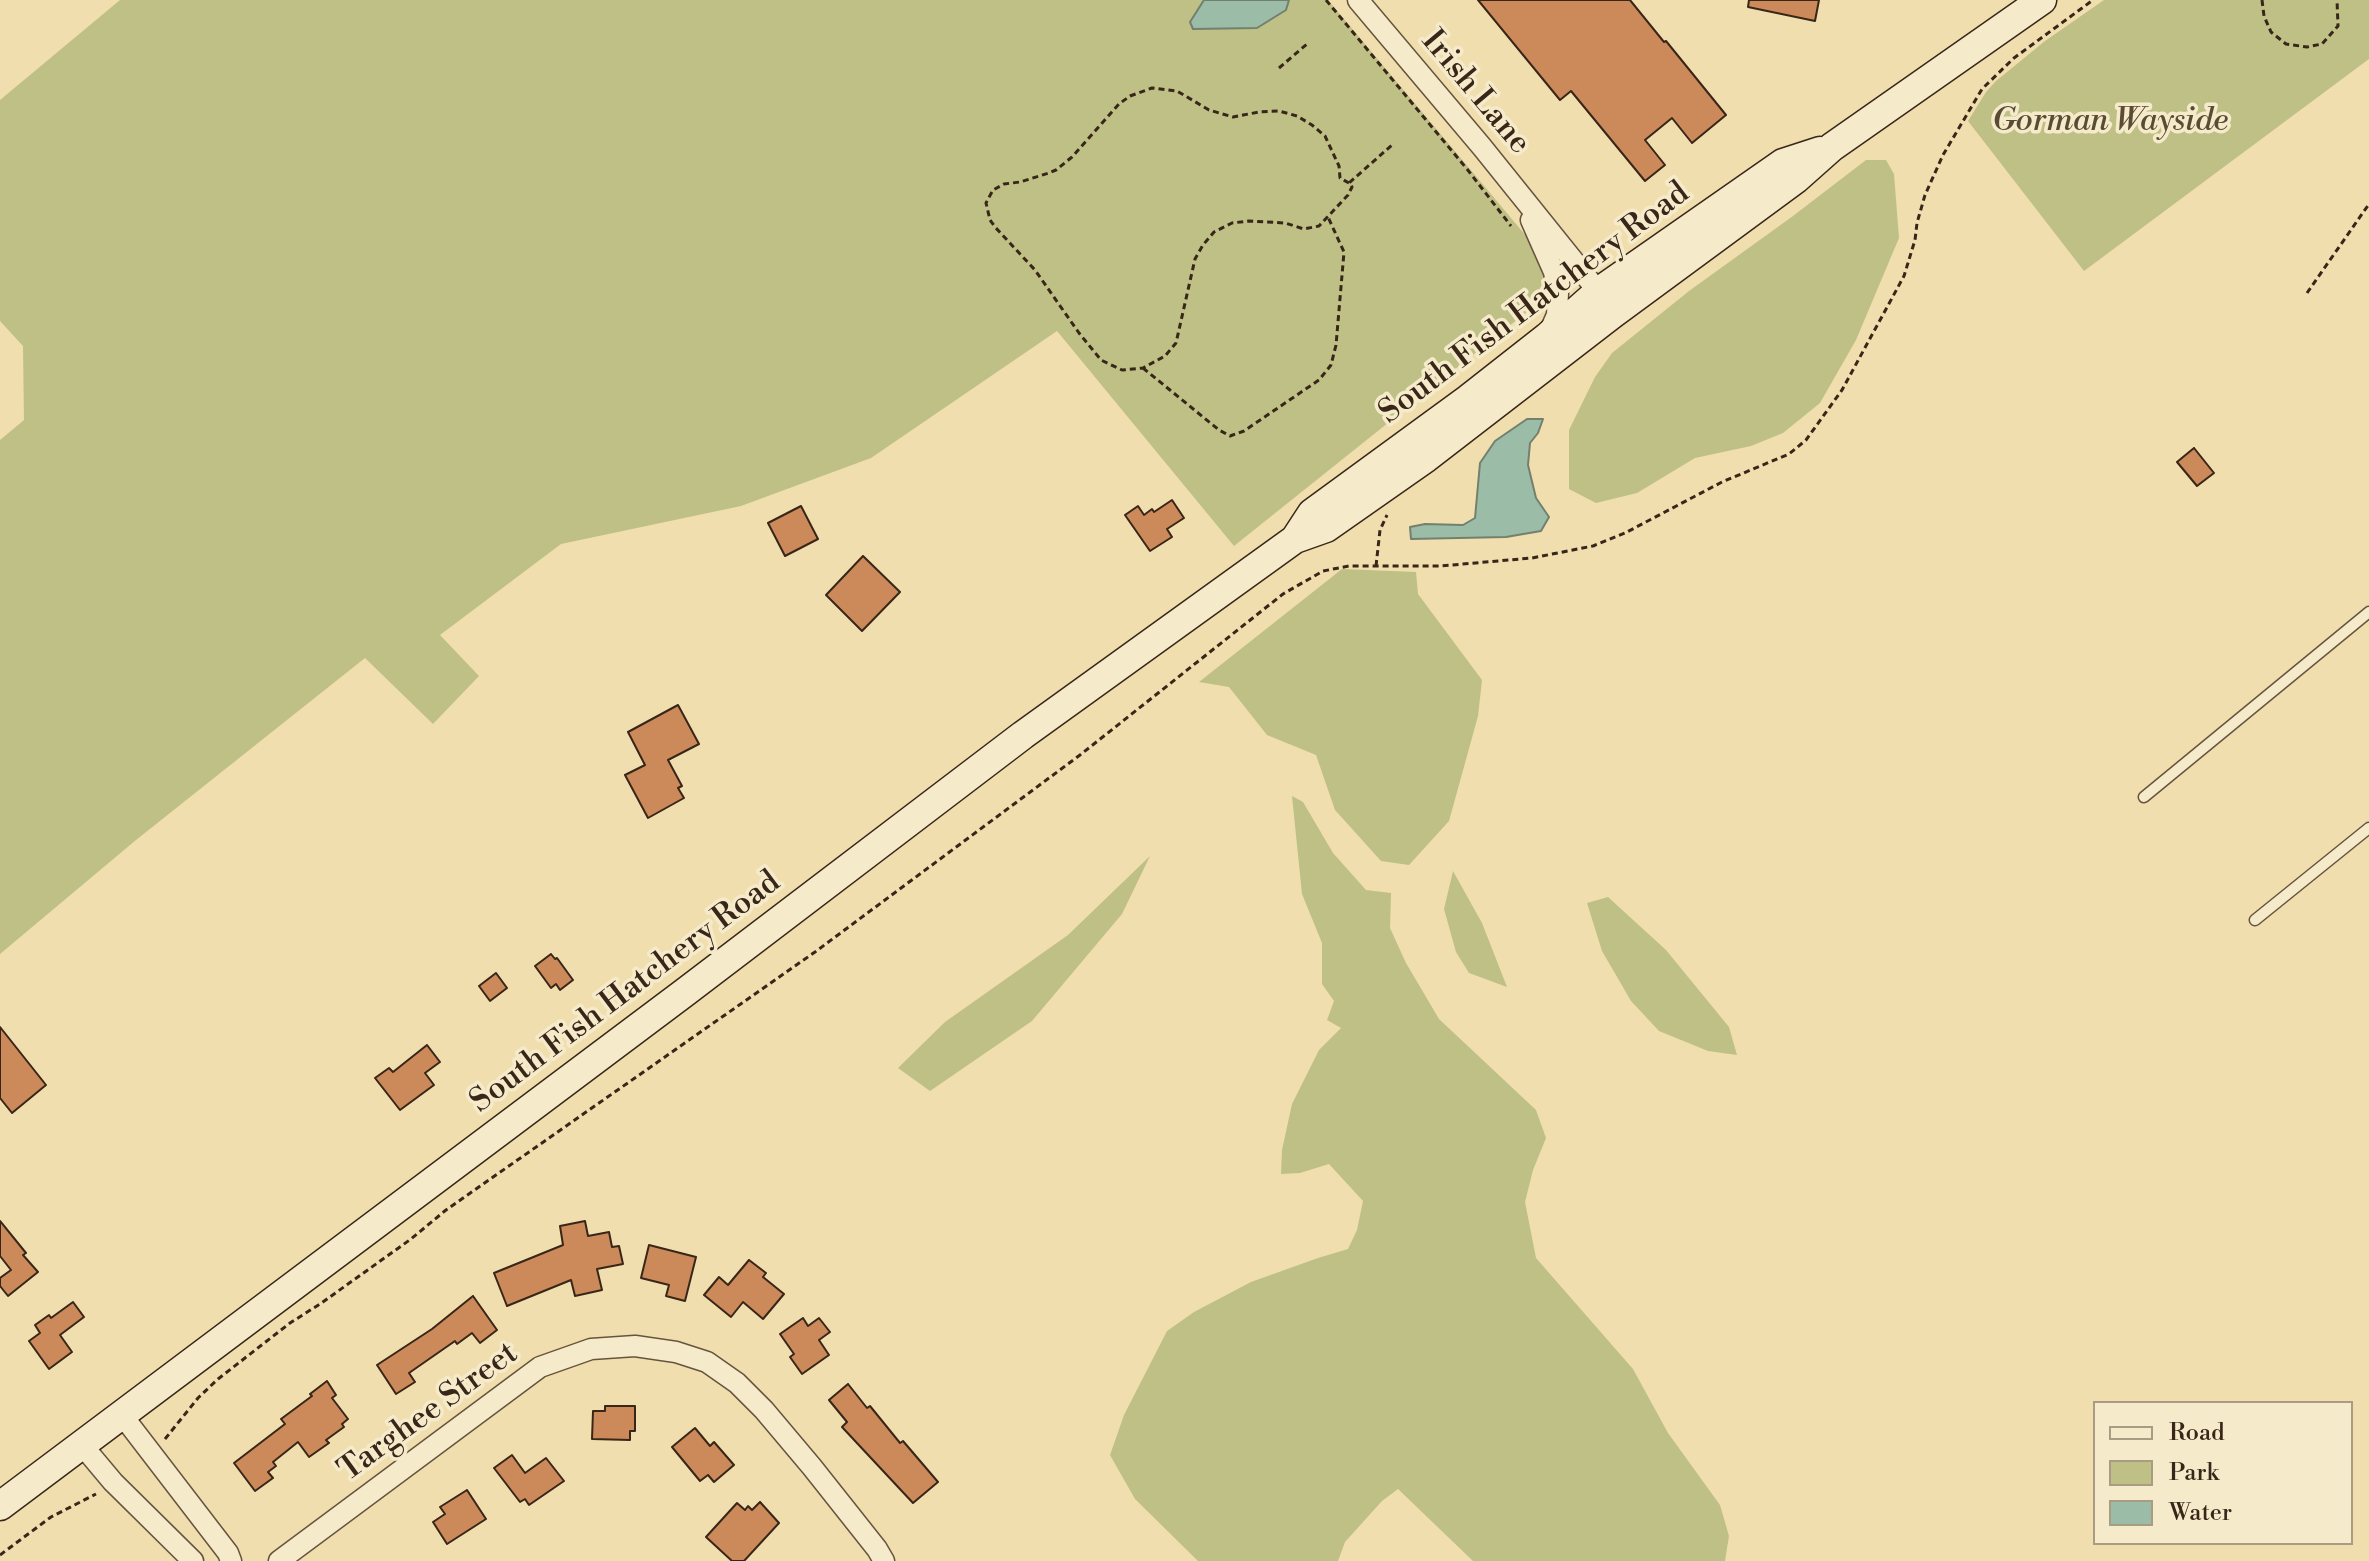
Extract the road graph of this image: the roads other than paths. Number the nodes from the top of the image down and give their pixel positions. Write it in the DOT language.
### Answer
graph roads {
  1 [pos="1358,0"];
  2 [pos="2042,0"];
  3 [pos="1515,188"];
  4 [pos="1606,302"];
  5 [pos="1547,337"];
  6 [pos="1295,539"];
  7 [pos="2369,612"];
  8 [pos="2144,797"];
  9 [pos="2369,828"];
  10 [pos="2255,920"];
  11 [pos="122,1415"];
  12 [pos="82,1445"];
  13 [pos="0,1506"];
  14 [pos="193,1561"];
  15 [pos="231,1561"];
  16 [pos="279,1561"];
  17 [pos="884,1561"];
  1 -- 3 [label="street, Irish Lane"];
  2 -- 4 [label="main road, South Fish Hatchery Road"];
  3 -- 4 [label="street, Irish Lane"];
  3 -- 5 [label="street, Irish Lane"];
  4 -- 5 [label="main road, South Fish Hatchery Road"];
  4 -- 6 [label="main road, South Fish Hatchery Road"];
  5 -- 6 [label="main road, South Fish Hatchery Road"];
  6 -- 11 [label="main road, South Fish Hatchery Road"];
  7 -- 8 [label="lane"];
  9 -- 10 [label="lane"];
  11 -- 12 [label="main road, South Fish Hatchery Road"];
  11 -- 15 [label="street"];
  12 -- 13 [label="main road, South Fish Hatchery Road"];
  12 -- 14 [label="street"];
  16 -- 17 [label="street, Targhee Street"];
}
